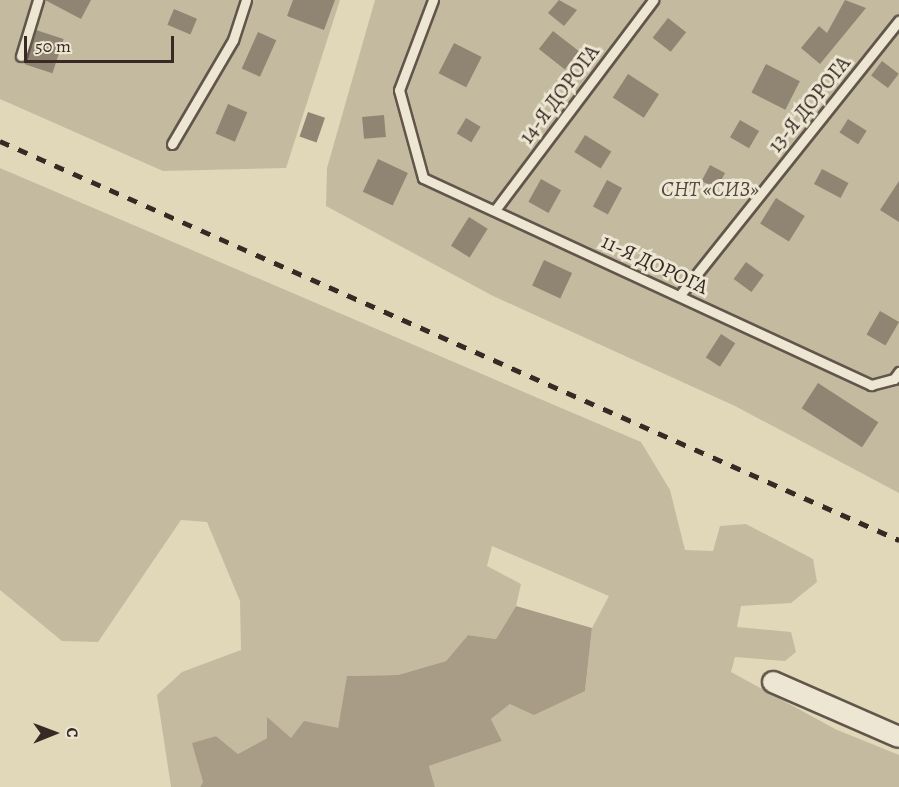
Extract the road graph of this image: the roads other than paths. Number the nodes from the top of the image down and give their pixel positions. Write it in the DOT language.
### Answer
graph roads {
  1 [pos="38,0"];
  2 [pos="246,0"];
  3 [pos="433,0"];
  4 [pos="653,0"];
  5 [pos="899,21"];
  6 [pos="21,56"];
  7 [pos="172,144"];
  8 [pos="495,210"];
  9 [pos="680,295"];
  10 [pos="899,372"];
  11 [pos="773,682"];
  12 [pos="899,737"];
  1 -- 6 [label="lane"];
  2 -- 7 [label="lane"];
  3 -- 8 [label="lane, 11-Я ДОРОГА"];
  4 -- 8 [label="lane, 14-Я ДОРОГА"];
  5 -- 9 [label="lane, 13-Я ДОРОГА"];
  8 -- 9 [label="lane, 11-Я ДОРОГА"];
  9 -- 10 [label="lane, 11-Я ДОРОГА"];
  11 -- 12 [label="street"];
}
